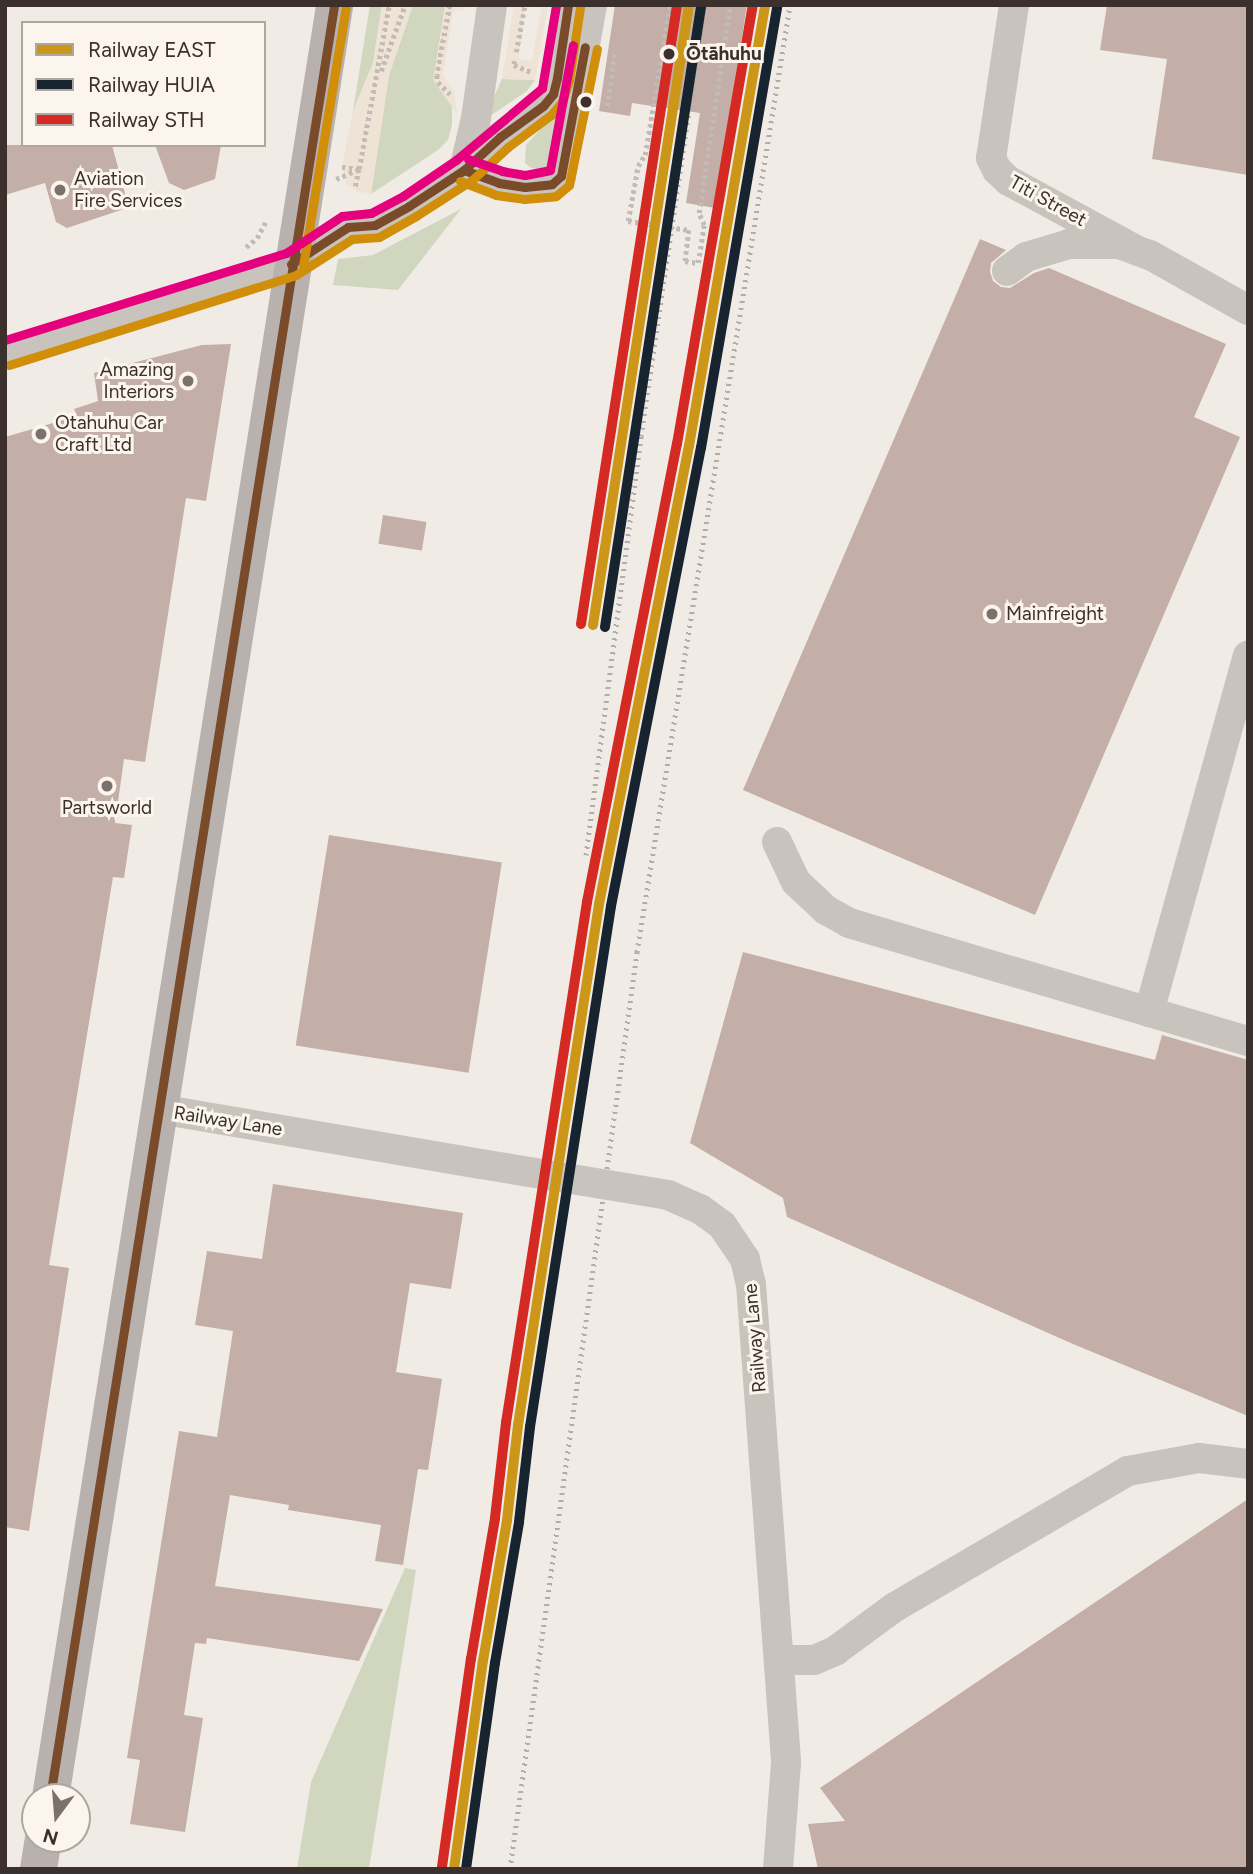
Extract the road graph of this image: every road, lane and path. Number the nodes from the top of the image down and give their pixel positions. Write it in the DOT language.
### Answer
graph roads {
  1 [pos="334,5"];
  2 [pos="389,5"];
  3 [pos="405,5"];
  4 [pos="450,5"];
  5 [pos="492,5"];
  6 [pos="525,5"];
  7 [pos="568,5"];
  8 [pos="592,5"];
  9 [pos="670,5"];
  10 [pos="730,5"];
  11 [pos="1014,5"];
  12 [pos="533,73"];
  13 [pos="377,82"];
  14 [pos="454,103"];
  15 [pos="342,167"];
  16 [pos="359,169"];
  17 [pos="464,170"];
  18 [pos="343,177"];
  19 [pos="355,189"];
  20 [pos="268,216"];
  21 [pos="239,250"];
  22 [pos="1136,250"];
  23 [pos="291,264"];
  24 [pos="1007,271"];
  25 [pos="1248,310"];
  26 [pos="5,353"];
  27 [pos="1248,655"];
  28 [pos="777,842"];
  29 [pos="1149,1012"];
  30 [pos="1248,1041"];
  31 [pos="159,1109"];
  32 [pos="1248,1464"];
  33 [pos="779,1660"];
  34 [pos="52,1783"];
  35 [pos="778,1869"];
  1 -- 23 [label="main road"];
  2 -- 13 [label="path"];
  3 -- 13 [label="path"];
  4 -- 14 [label="path"];
  5 -- 17 [label="street"];
  6 -- 12 [label="path"];
  7 -- 17 [label="street"];
  8 -- 17 [label="street"];
  9 -- 10 [label="path, bridge"];
  11 -- 22 [label="street, Titi Street"];
  13 -- 16 [label="path"];
  15 -- 16 [label="path"];
  16 -- 18 [label="path"];
  16 -- 19 [label="path"];
  17 -- 23 [label="street"];
  20 -- 21 [label="path"];
  22 -- 24 [label="street"];
  22 -- 25 [label="street, Titi Street"];
  23 -- 26 [label="street"];
  23 -- 31 [label="main road"];
  27 -- 29 [label="street"];
  28 -- 29 [label="street"];
  29 -- 30 [label="street"];
  31 -- 33 [label="street, Railway Lane, bridge"];
  31 -- 34 [label="main road"];
  32 -- 33 [label="street"];
  33 -- 35 [label="street, Railway Lane"];
}
